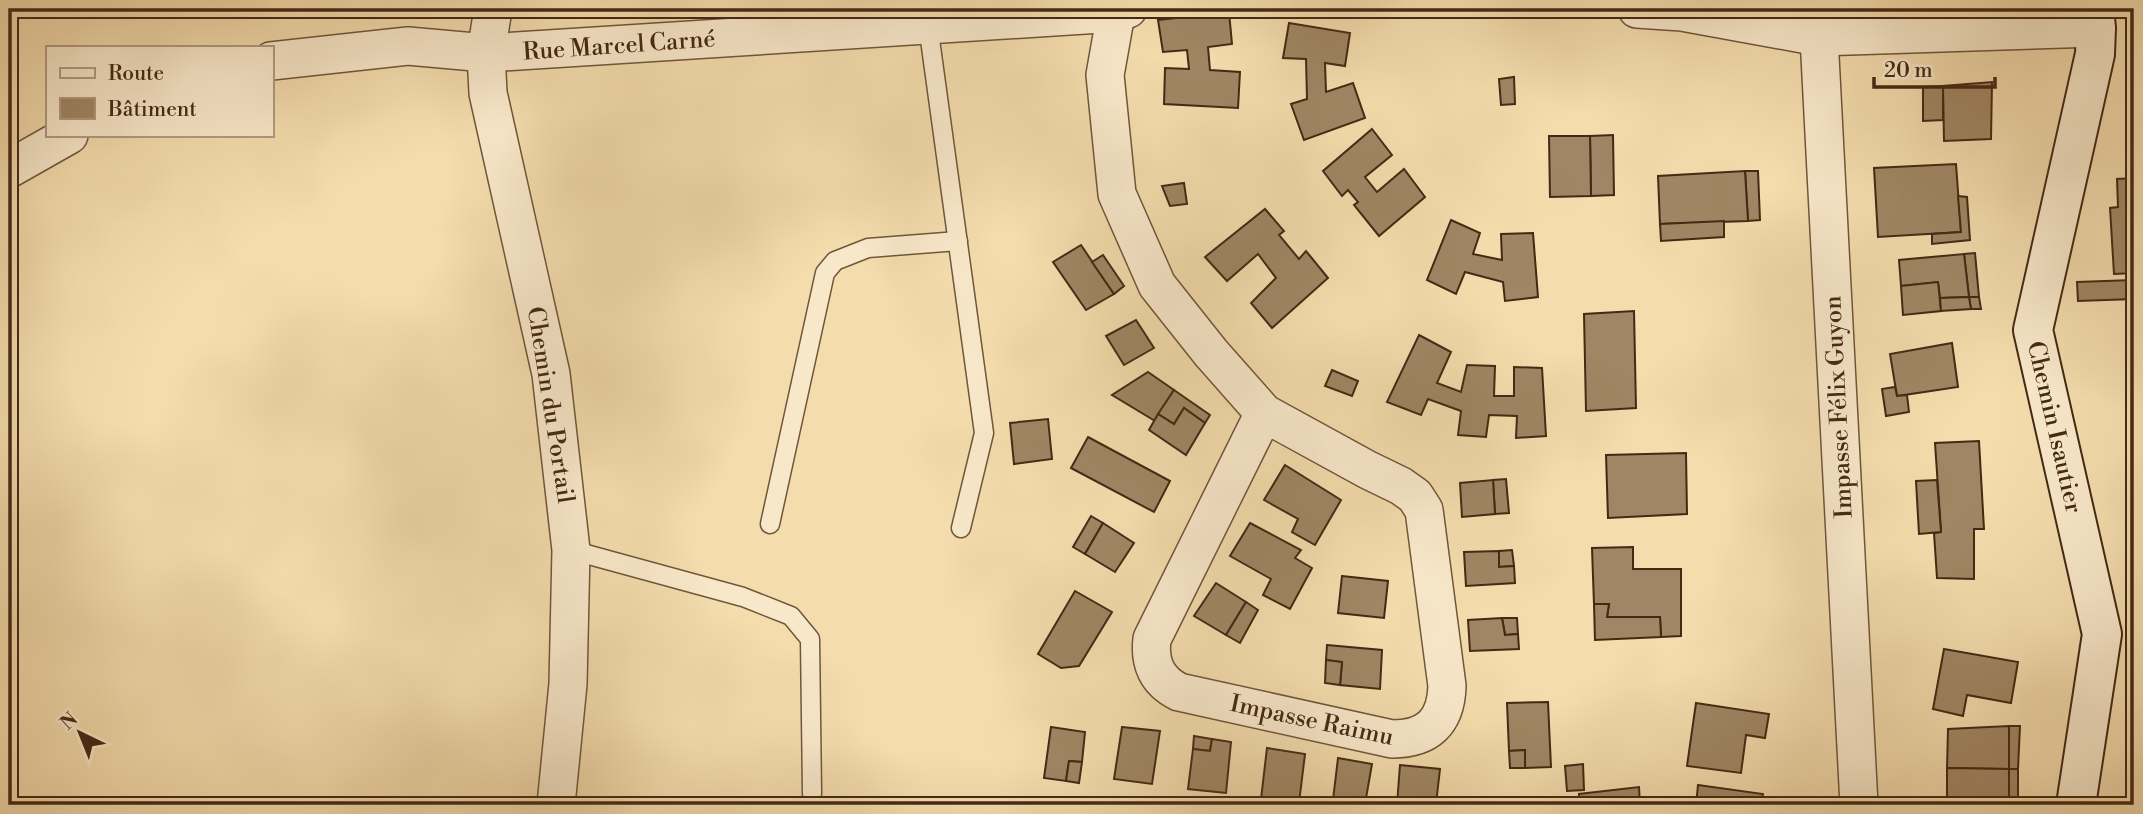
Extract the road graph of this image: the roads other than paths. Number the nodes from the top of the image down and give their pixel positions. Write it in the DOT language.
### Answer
graph roads {
  1 [pos="493,9"];
  2 [pos="1637,9"];
  3 [pos="1122,11"];
  4 [pos="2095,18"];
  5 [pos="1815,23"];
  6 [pos="928,25"];
  7 [pos="486,53"];
  8 [pos="273,61"];
  9 [pos="67,136"];
  10 [pos="9,169"];
  11 [pos="958,241"];
  12 [pos="1264,413"];
  13 [pos="771,524"];
  14 [pos="961,528"];
  15 [pos="571,550"];
  16 [pos="812,794"];
  17 [pos="556,805"];
  18 [pos="1859,805"];
  19 [pos="2076,805"];
  1 -- 7 [label="street, Chemin du Portail"];
  2 -- 5 [label="street"];
  3 -- 6 [label="street, Rue Marcel Carné"];
  3 -- 12 [label="street, Impasse Raimu"];
  4 -- 5 [label="street"];
  4 -- 19 [label="main road, Chemin Isautier"];
  5 -- 18 [label="street, Impasse Félix Guyon"];
  6 -- 7 [label="street, Rue Marcel Carné"];
  6 -- 11 [label="lane"];
  7 -- 8 [label="street, Rue Marcel Carné"];
  7 -- 15 [label="street, Chemin du Portail"];
  9 -- 10 [label="street"];
  11 -- 13 [label="lane"];
  11 -- 14 [label="lane"];
  12 -- 12 [label="street, Impasse Raimu"];
  15 -- 16 [label="lane"];
  15 -- 17 [label="street, Chemin du Portail"];
}
